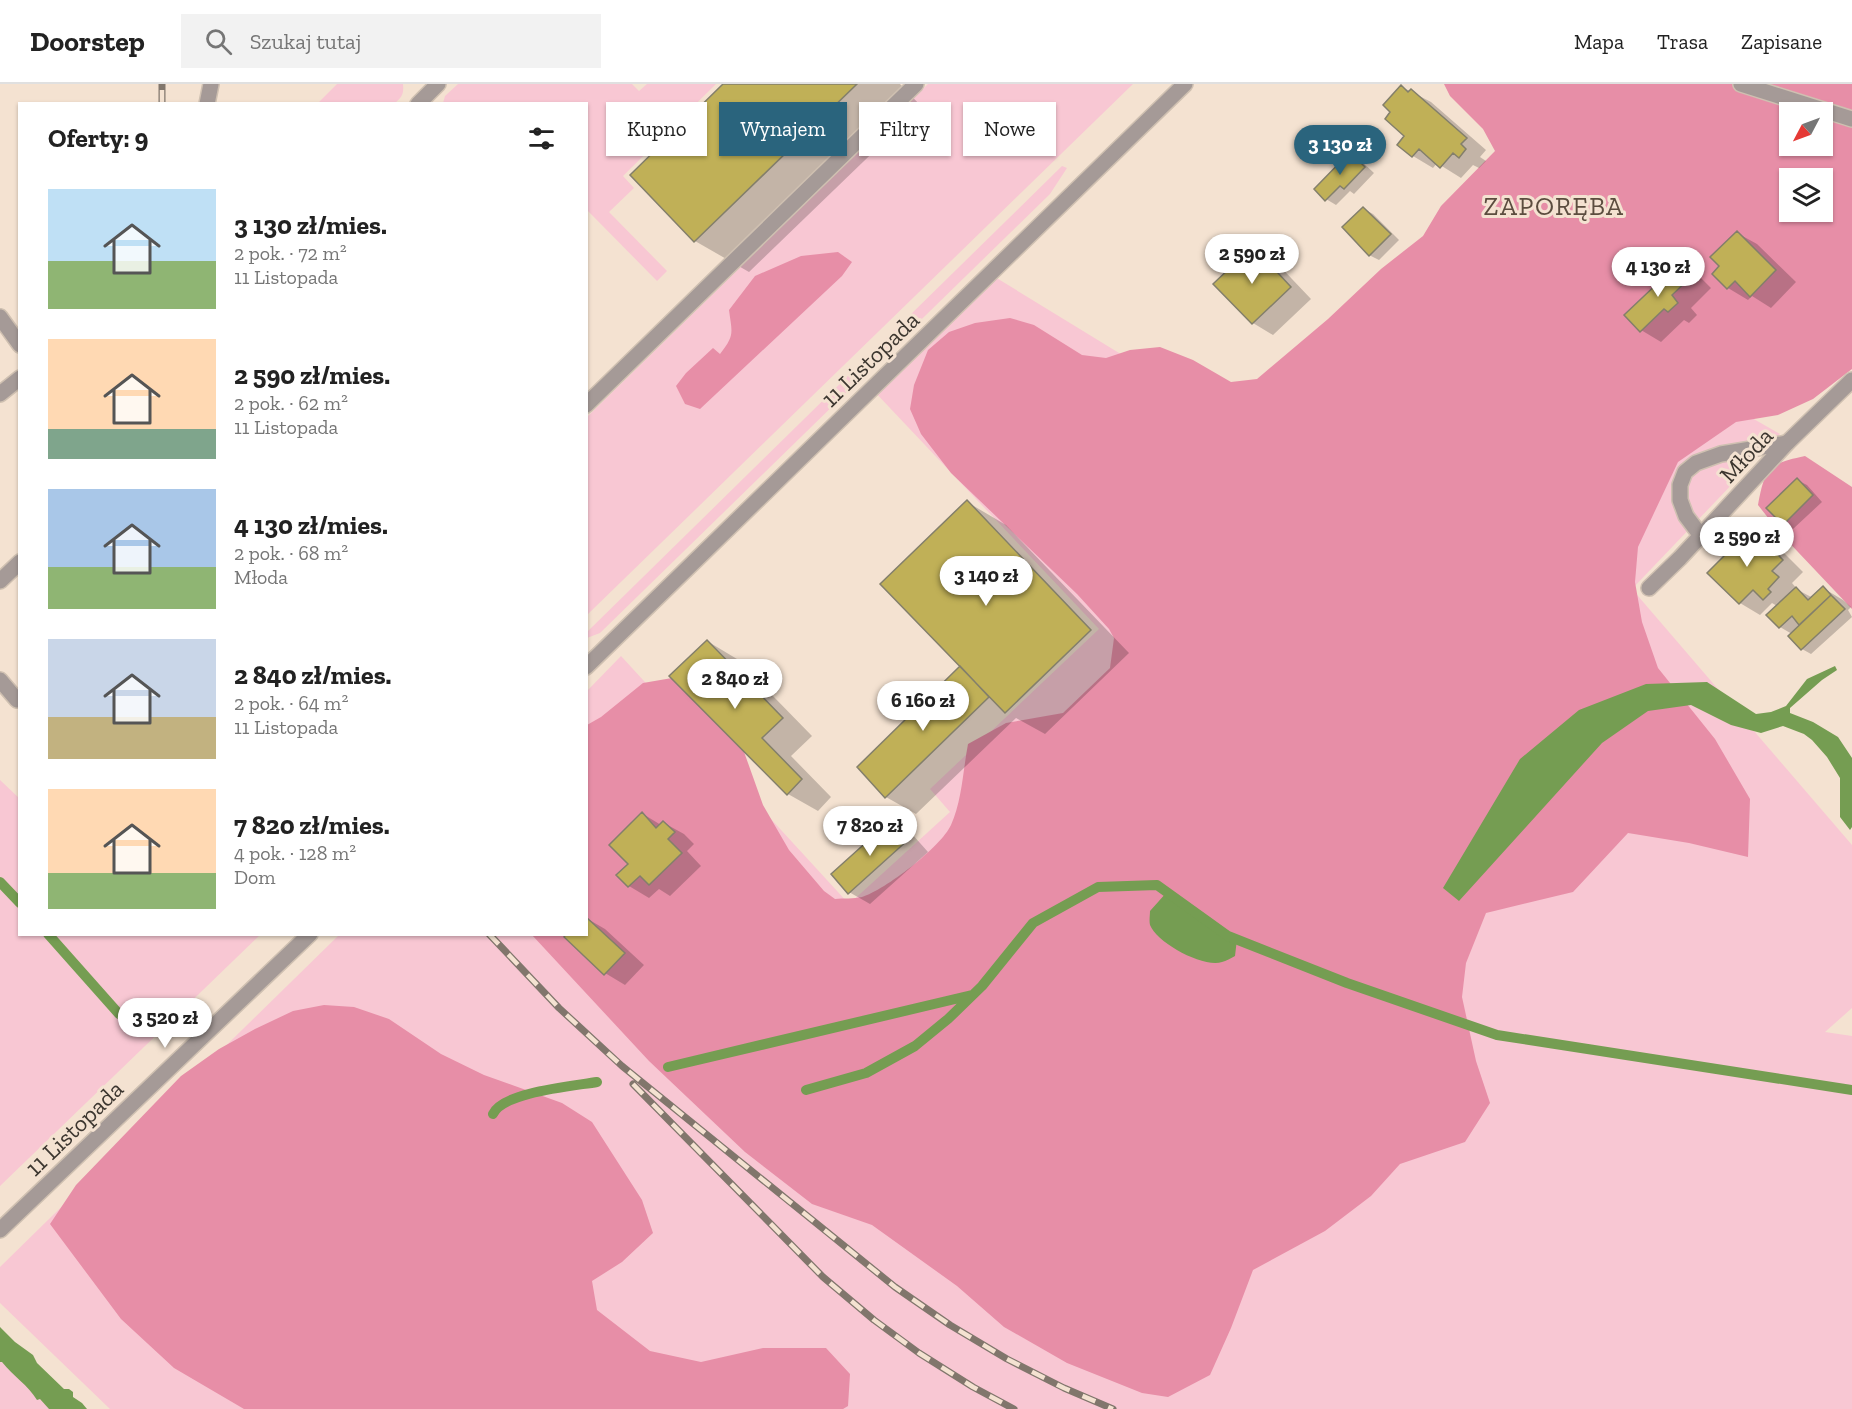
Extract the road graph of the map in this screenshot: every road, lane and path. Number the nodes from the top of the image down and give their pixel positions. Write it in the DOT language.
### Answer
graph roads {
  1 [pos="916,84"];
  2 [pos="1185,84"];
  3 [pos="1741,84"];
  4 [pos="1852,119"];
  5 [pos="0,317"];
  6 [pos="18,342"];
  7 [pos="18,380"];
  8 [pos="1852,380"];
  9 [pos="0,394"];
  10 [pos="588,403"];
  11 [pos="1787,443"];
  12 [pos="1701,536"];
  13 [pos="18,564"];
  14 [pos="0,581"];
  15 [pos="1649,588"];
  16 [pos="588,665"];
  17 [pos="0,680"];
  18 [pos="18,699"];
  19 [pos="308,936"];
  20 [pos="0,1230"];
  1 -- 10 [label="street"];
  2 -- 16 [label="street, 11 Listopada"];
  3 -- 4 [label="street"];
  5 -- 6 [label="street"];
  7 -- 9 [label="street"];
  8 -- 11 [label="street, Młoda"];
  11 -- 12 [label="street, Młoda"];
  11 -- 12 [label="street"];
  12 -- 15 [label="street, Młoda"];
  13 -- 14 [label="street"];
  17 -- 18 [label="street"];
  19 -- 20 [label="street, 11 Listopada"];
}
